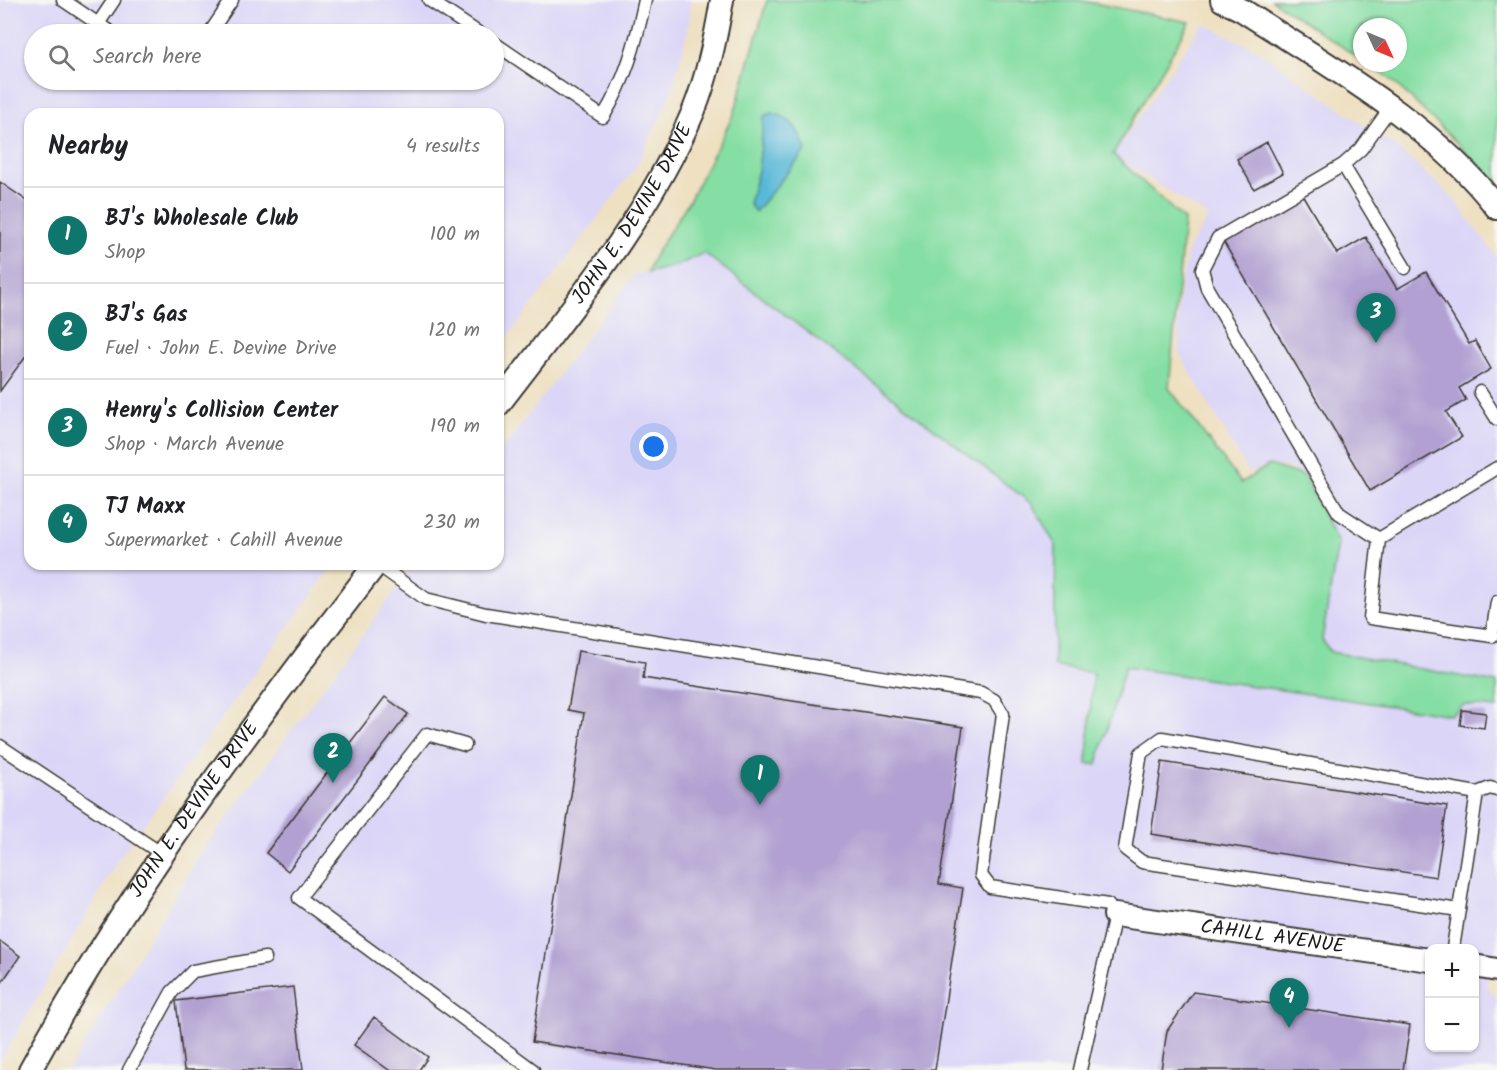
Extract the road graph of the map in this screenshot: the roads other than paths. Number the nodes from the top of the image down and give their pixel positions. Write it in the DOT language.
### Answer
graph roads {
  1 [pos="63,0"];
  2 [pos="114,0"];
  3 [pos="232,0"];
  4 [pos="429,0"];
  5 [pos="645,0"];
  6 [pos="722,0"];
  7 [pos="1222,0"];
  8 [pos="98,24"];
  9 [pos="216,24"];
  10 [pos="465,24"];
  11 [pos="504,50"];
  12 [pos="1391,107"];
  13 [pos="1344,165"];
  14 [pos="1497,208"];
  15 [pos="1405,268"];
  16 [pos="1480,392"];
  17 [pos="504,397"];
  18 [pos="1497,419"];
  19 [pos="1497,468"];
  20 [pos="1379,539"];
  21 [pos="371,570"];
  22 [pos="385,570"];
  23 [pos="1497,602"];
  24 [pos="465,745"];
  25 [pos="0,746"];
  26 [pos="1497,790"];
  27 [pos="1477,793"];
  28 [pos="162,854"];
  29 [pos="1459,910"];
  30 [pos="1115,915"];
  31 [pos="1453,944"];
  32 [pos="265,958"];
  33 [pos="1425,959"];
  34 [pos="1479,967"];
  35 [pos="1497,970"];
  36 [pos="30,1070"];
  37 [pos="129,1070"];
  38 [pos="533,1070"];
  39 [pos="1080,1070"];
  1 -- 8 [label="lane"];
  2 -- 8 [label="lane"];
  3 -- 9 [label="lane"];
  4 -- 10 [label="lane"];
  5 -- 11 [label="lane"];
  6 -- 17 [label="street, JOHN E. DEVINE DRIVE"];
  7 -- 12 [label="street"];
  12 -- 13 [label="lane"];
  12 -- 14 [label="street"];
  13 -- 15 [label="lane"];
  13 -- 20 [label="lane"];
  16 -- 18 [label="lane"];
  19 -- 20 [label="lane"];
  20 -- 23 [label="lane"];
  21 -- 28 [label="street, JOHN E. DEVINE DRIVE"];
  22 -- 30 [label="lane"];
  24 -- 38 [label="lane"];
  25 -- 28 [label="lane"];
  26 -- 27 [label="lane"];
  27 -- 29 [label="lane"];
  27 -- 29 [label="lane"];
  28 -- 36 [label="street, JOHN E. DEVINE DRIVE"];
  29 -- 31 [label="lane"];
  30 -- 33 [label="street, CAHILL AVENUE"];
  30 -- 39 [label="lane"];
  32 -- 37 [label="lane"];
  34 -- 35 [label="street"];
}
